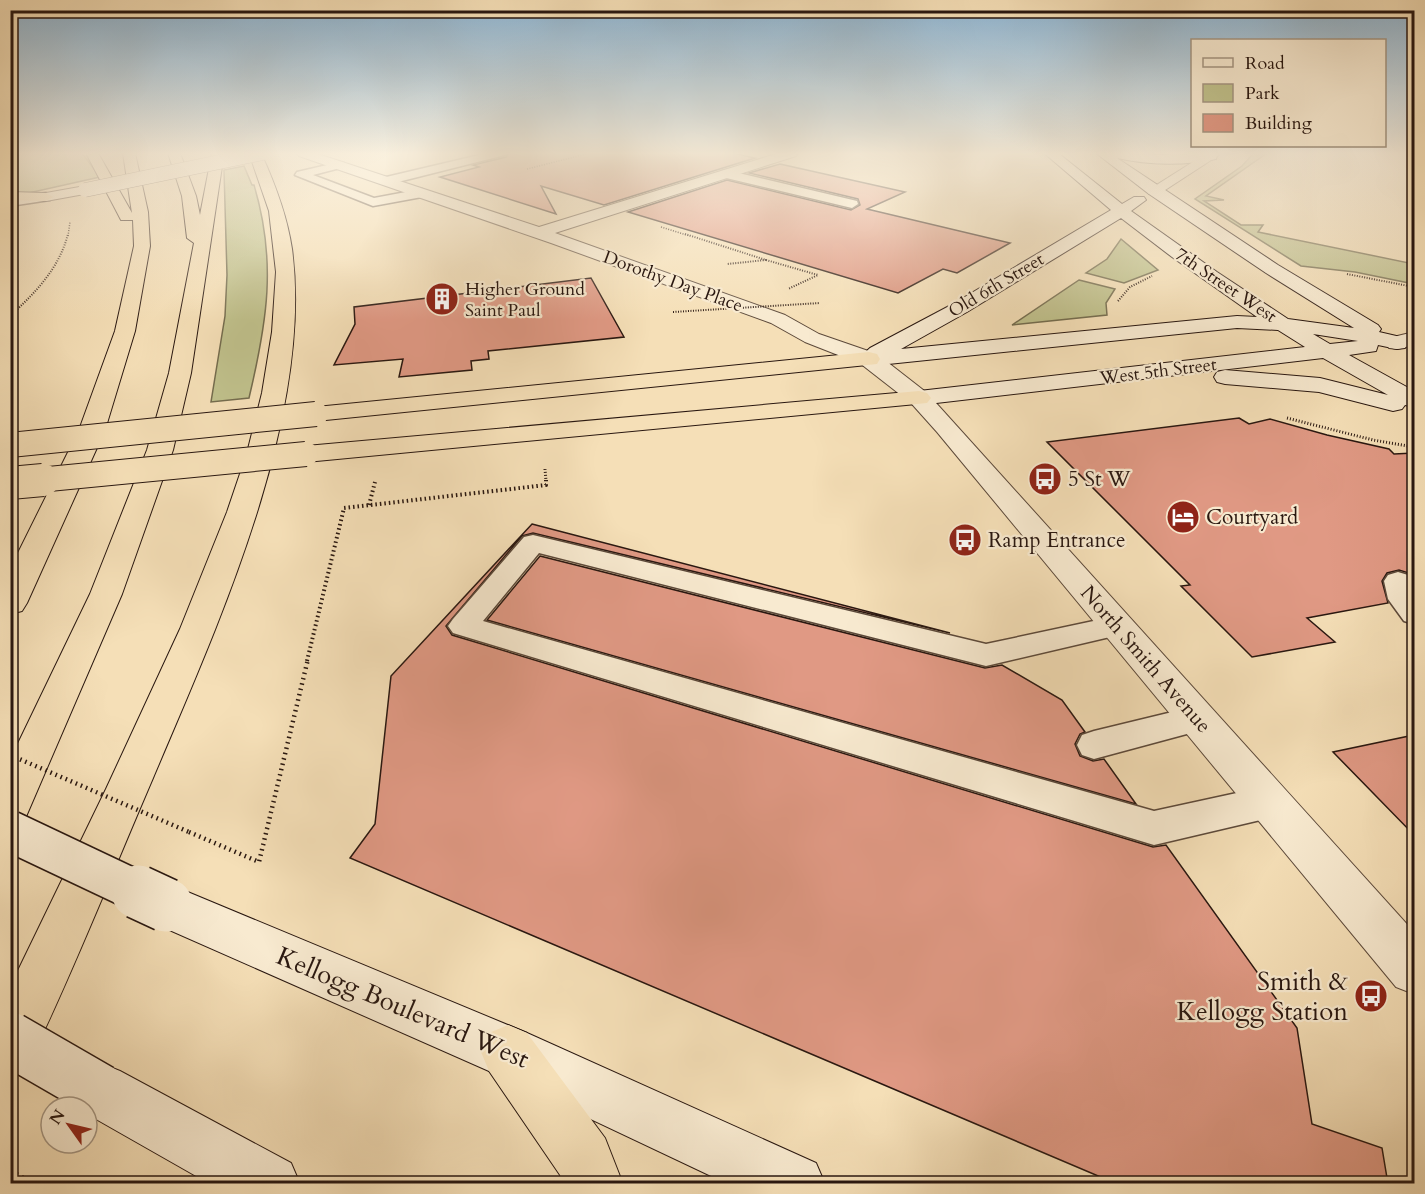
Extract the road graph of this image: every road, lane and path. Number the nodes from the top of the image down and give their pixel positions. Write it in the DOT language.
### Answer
graph roads {
  1 [pos="122,209"];
  2 [pos="139,209"];
  3 [pos="191,209"];
  4 [pos="209,209"];
  5 [pos="276,209"];
  6 [pos="468,209"];
  7 [pos="615,209"];
  8 [pos="1184,209"];
  9 [pos="1121,210"];
  10 [pos="70,216"];
  11 [pos="655,225"];
  12 [pos="538,233"];
  13 [pos="142,246"];
  14 [pos="766,260"];
  15 [pos="724,265"];
  16 [pos="196,273"];
  17 [pos="1341,273"];
  18 [pos="1154,275"];
  19 [pos="1414,287"];
  20 [pos="788,288"];
  21 [pos="820,303"];
  22 [pos="1116,306"];
  23 [pos="673,312"];
  24 [pos="10,316"];
  25 [pos="1282,323"];
  26 [pos="1409,345"];
  27 [pos="1326,351"];
  28 [pos="869,358"];
  29 [pos="1167,370"];
  30 [pos="919,398"];
  31 [pos="1414,400"];
  32 [pos="1414,412"];
  33 [pos="1277,415"];
  34 [pos="10,445"];
  35 [pos="1414,447"];
  36 [pos="545,469"];
  37 [pos="375,478"];
  38 [pos="10,483"];
  39 [pos="369,505"];
  40 [pos="1398,581"];
  41 [pos="10,603"];
  42 [pos="1414,614"];
  43 [pos="1117,626"];
  44 [pos="1197,719"];
  45 [pos="1094,745"];
  46 [pos="10,755"];
  47 [pos="1269,802"];
  48 [pos="10,806"];
  49 [pos="10,831"];
  50 [pos="1414,969"];
  51 [pos="10,1039"];
  52 [pos="10,1044"];
  53 [pos="508,1052"];
  54 [pos="10,1171"];
  55 [pos="32,1184"];
  56 [pos="270,1184"];
  57 [pos="592,1184"];
  58 [pos="795,1184"];
  1 -- 13 [label="highway"];
  2 -- 13 [label="highway"];
  3 -- 16 [label="highway"];
  4 -- 16 [label="highway"];
  5 -- 52 [label="highway"];
  6 -- 12 [label="main road, Dorothy Day Place"];
  7 -- 12 [label="main road"];
  8 -- 26 [label="main road, 7th Street West"];
  9 -- 25 [label="main road, 7th Street West"];
  9 -- 28 [label="main road, Old 6th Street"];
  10 -- 24 [label="path"];
  11 -- 14 [label="path"];
  12 -- 28 [label="main road, Dorothy Day Place"];
  13 -- 41 [label="highway"];
  14 -- 15 [label="path"];
  14 -- 20 [label="path"];
  16 -- 48 [label="highway"];
  17 -- 19 [label="path"];
  18 -- 22 [label="path"];
  21 -- 23 [label="path, bridge"];
  25 -- 26 [label="main road, West 5th Street"];
  25 -- 27 [label="main road, 7th Street West"];
  25 -- 28 [label="main road, West 5th Street"];
  26 -- 27 [label="main road, West 5th Street"];
  27 -- 29 [label="main road, West 5th Street"];
  27 -- 31 [label="main road, 7th Street West"];
  28 -- 30 [label="main road, North Smith Avenue"];
  28 -- 34 [label="highway, bridge"];
  29 -- 30 [label="main road, West 5th Street"];
  29 -- 32 [label="main road"];
  30 -- 38 [label="highway, bridge"];
  30 -- 43 [label="main road, North Smith Avenue"];
  33 -- 35 [label="path"];
  36 -- 39 [label="path"];
  37 -- 39 [label="path"];
  39 -- 46 [label="path, bridge"];
  40 -- 42 [label="lane"];
  43 -- 44 [label="main road, North Smith Avenue"];
  43 -- 47 [label="lane"];
  44 -- 45 [label="lane"];
  44 -- 47 [label="main road, North Smith Avenue"];
  47 -- 50 [label="main road, North Smith Avenue"];
  49 -- 53 [label="main road, Kellogg Boulevard West, bridge"];
  51 -- 56 [label="main road, bridge"];
  53 -- 57 [label="highway"];
  53 -- 58 [label="main road, Kellogg Boulevard West"];
  54 -- 55 [label="path"];
}
